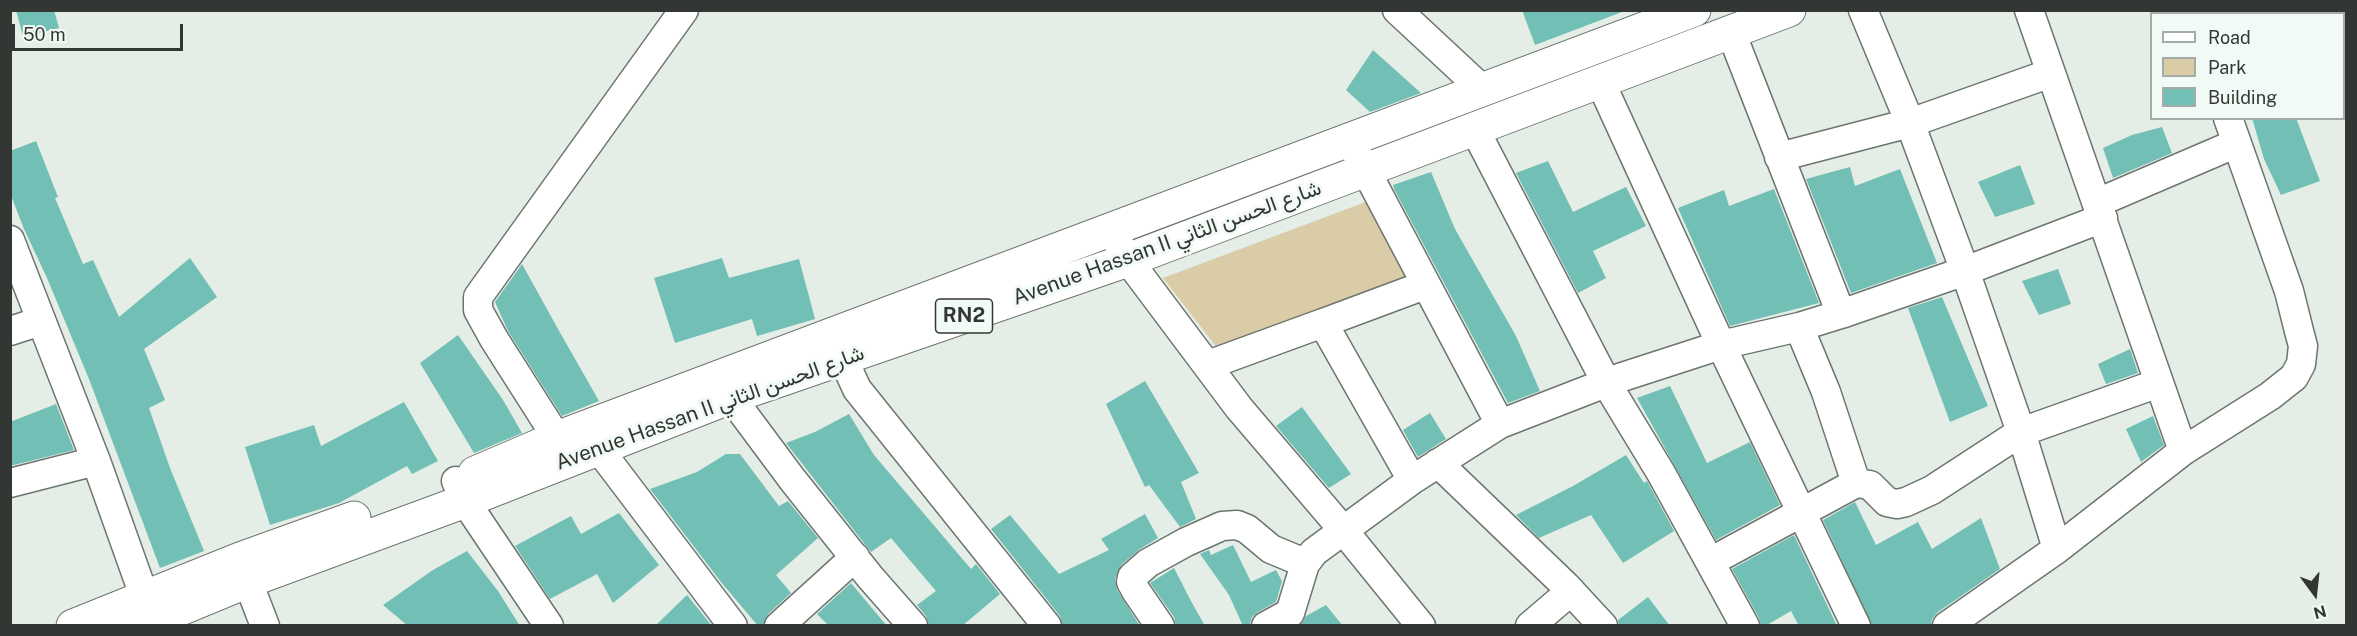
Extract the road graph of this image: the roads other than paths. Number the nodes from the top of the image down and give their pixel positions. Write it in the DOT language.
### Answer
graph roads {
  1 [pos="684,10"];
  2 [pos="1397,10"];
  3 [pos="1694,10"];
  4 [pos="1789,10"];
  5 [pos="1863,10"];
  6 [pos="2028,10"];
  7 [pos="1731,32"];
  8 [pos="2051,73"];
  9 [pos="1600,81"];
  10 [pos="1483,90"];
  11 [pos="1910,123"];
  12 [pos="1474,128"];
  13 [pos="2233,131"];
  14 [pos="1350,140"];
  15 [pos="1779,157"];
  16 [pos="1365,169"];
  17 [pos="2100,211"];
  18 [pos="1111,230"];
  19 [pos="10,240"];
  20 [pos="1128,260"];
  21 [pos="1965,271"];
  22 [pos="1425,285"];
  23 [pos="1841,314"];
  24 [pos="41,321"];
  25 [pos="1323,323"];
  26 [pos="1799,327"];
  27 [pos="10,331"];
  28 [pos="1721,345"];
  29 [pos="837,346"];
  30 [pos="1208,365"];
  31 [pos="2159,383"];
  32 [pos="1607,384"];
  33 [pos="726,387"];
  34 [pos="1500,424"];
  35 [pos="2021,432"];
  36 [pos="557,438"];
  37 [pos="598,448"];
  38 [pos="2183,451"];
  39 [pos="96,461"];
  40 [pos="1438,463"];
  41 [pos="1412,480"];
  42 [pos="10,483"];
  43 [pos="1856,483"];
  44 [pos="461,491"];
  45 [pos="1803,511"];
  46 [pos="1344,531"];
  47 [pos="2057,549"];
  48 [pos="855,557"];
  49 [pos="1307,561"];
  50 [pos="1710,562"];
  51 [pos="244,570"];
  52 [pos="1571,591"];
  53 [pos="148,617"];
  54 [pos="1285,621"];
  55 [pos="73,626"];
  56 [pos="265,626"];
  57 [pos="549,626"];
  58 [pos="733,626"];
  59 [pos="779,626"];
  60 [pos="913,626"];
  61 [pos="1047,626"];
  62 [pos="1160,626"];
  63 [pos="1421,626"];
  64 [pos="1530,626"];
  65 [pos="1603,626"];
  66 [pos="1745,626"];
  67 [pos="1857,626"];
  68 [pos="1947,626"];
  1 -- 36 [label="street"];
  2 -- 10 [label="street"];
  3 -- 10 [label="main road, Avenue Hassan II شارع الحسن الثاني / RN2"];
  4 -- 7 [label="main road, Avenue Hassan II شارع الحسن الثاني / RN2"];
  5 -- 11 [label="street"];
  6 -- 8 [label="street"];
  7 -- 9 [label="main road, Avenue Hassan II شارع الحسن الثاني / RN2"];
  7 -- 15 [label="street"];
  8 -- 11 [label="street"];
  8 -- 17 [label="street"];
  9 -- 12 [label="main road, Avenue Hassan II شارع الحسن الثاني / RN2"];
  9 -- 28 [label="street"];
  10 -- 14 [label="main road, Avenue Hassan II شارع الحسن الثاني / RN2"];
  11 -- 15 [label="street"];
  11 -- 21 [label="street"];
  12 -- 16 [label="main road, Avenue Hassan II شارع الحسن الثاني / RN2"];
  12 -- 32 [label="street"];
  13 -- 17 [label="street"];
  13 -- 38 [label="street"];
  14 -- 16 [label="street"];
  14 -- 18 [label="main road, Avenue Hassan II شارع الحسن الثاني / RN2"];
  15 -- 23 [label="street"];
  16 -- 20 [label="main road, Avenue Hassan II شارع الحسن الثاني / RN2"];
  16 -- 22 [label="street"];
  17 -- 21 [label="street"];
  17 -- 31 [label="street"];
  18 -- 20 [label="street"];
  18 -- 29 [label="main road, Avenue Hassan II شارع الحسن الثاني / RN2"];
  19 -- 24 [label="street"];
  20 -- 29 [label="main road, Avenue Hassan II شارع الحسن الثاني / RN2"];
  20 -- 30 [label="street"];
  21 -- 23 [label="street"];
  21 -- 35 [label="street"];
  22 -- 25 [label="street"];
  22 -- 34 [label="street"];
  23 -- 26 [label="street"];
  24 -- 27 [label="street"];
  24 -- 39 [label="street"];
  25 -- 30 [label="street"];
  25 -- 41 [label="street"];
  26 -- 28 [label="street"];
  26 -- 43 [label="street"];
  28 -- 32 [label="street"];
  28 -- 45 [label="street"];
  29 -- 33 [label="main road, Avenue Hassan II شارع الحسن الثاني / RN2"];
  29 -- 61 [label="street"];
  30 -- 46 [label="street"];
  31 -- 35 [label="street"];
  31 -- 38 [label="street"];
  32 -- 34 [label="street"];
  32 -- 50 [label="street"];
  33 -- 36 [label="main road, Avenue Hassan II شارع الحسن الثاني / RN2"];
  33 -- 37 [label="main road, Avenue Hassan II شارع الحسن الثاني / RN2"];
  33 -- 48 [label="street"];
  34 -- 40 [label="street"];
  35 -- 43 [label="street"];
  35 -- 47 [label="street"];
  36 -- 44 [label="main road, Avenue Hassan II شارع الحسن الثاني / RN2"];
  37 -- 44 [label="main road, Avenue Hassan II شارع الحسن الثاني / RN2"];
  37 -- 58 [label="street"];
  38 -- 47 [label="street"];
  39 -- 42 [label="street"];
  39 -- 53 [label="street"];
  40 -- 41 [label="street"];
  40 -- 52 [label="street"];
  41 -- 46 [label="street"];
  43 -- 45 [label="street"];
  44 -- 51 [label="main road, Avenue Hassan II شارع الحسن الثاني / RN2"];
  44 -- 57 [label="street"];
  45 -- 50 [label="street"];
  45 -- 67 [label="street"];
  46 -- 49 [label="street"];
  46 -- 63 [label="street"];
  47 -- 68 [label="street"];
  48 -- 59 [label="street"];
  48 -- 60 [label="street"];
  49 -- 54 [label="street"];
  49 -- 62 [label="street"];
  50 -- 66 [label="street"];
  51 -- 53 [label="main road, Avenue Hassan II شارع الحسن الثاني / RN2"];
  51 -- 56 [label="street"];
  52 -- 64 [label="street"];
  52 -- 65 [label="street"];
  53 -- 55 [label="main road, Avenue Hassan II شارع الحسن الثاني / RN2"];
}
